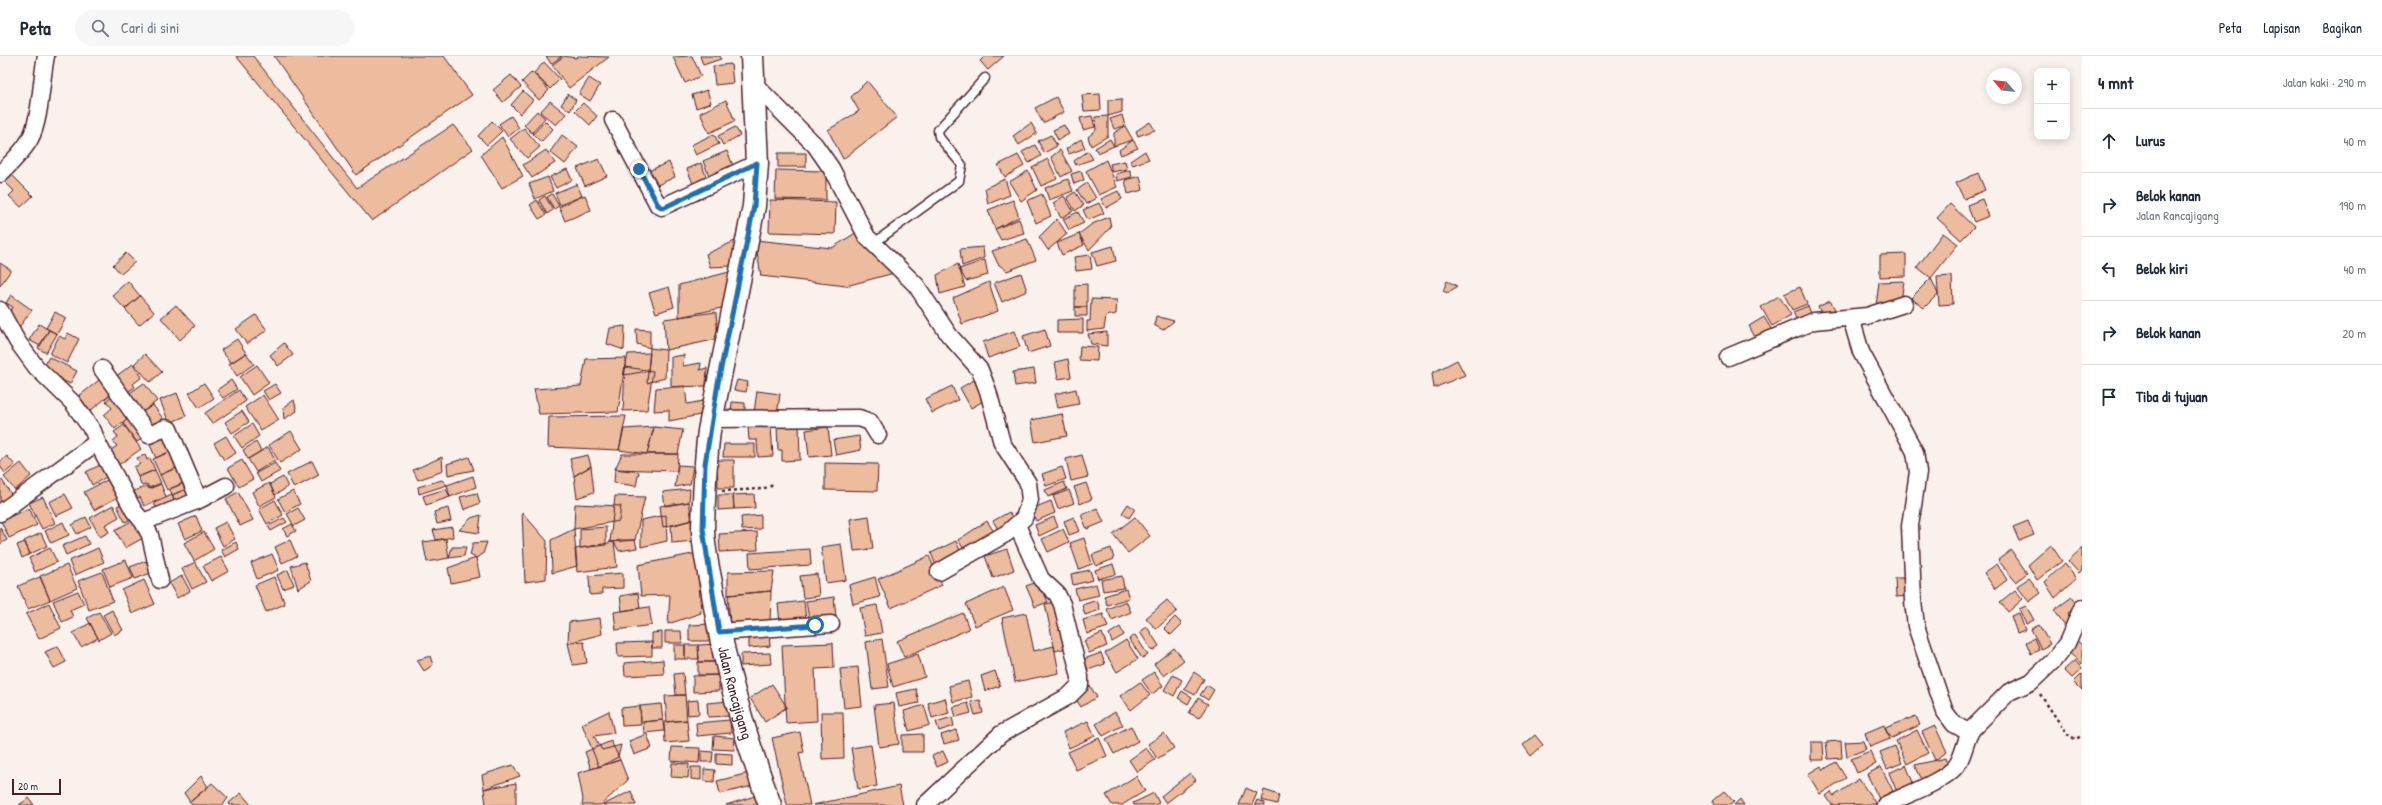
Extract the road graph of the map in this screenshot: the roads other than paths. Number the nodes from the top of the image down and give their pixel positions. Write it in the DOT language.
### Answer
graph roads {
  1 [pos="46,56"];
  2 [pos="752,56"];
  3 [pos="985,78"];
  4 [pos="754,84"];
  5 [pos="613,120"];
  6 [pos="757,163"];
  7 [pos="0,174"];
  8 [pos="874,243"];
  9 [pos="1904,304"];
  10 [pos="0,310"];
  11 [pos="1851,318"];
  12 [pos="1728,358"];
  13 [pos="102,369"];
  14 [pos="712,419"];
  15 [pos="878,436"];
  16 [pos="97,442"];
  17 [pos="226,486"];
  18 [pos="200,500"];
  19 [pos="0,513"];
  20 [pos="143,522"];
  21 [pos="1016,525"];
  22 [pos="939,572"];
  23 [pos="160,580"];
  24 [pos="2082,608"];
  25 [pos="831,624"];
  26 [pos="719,632"];
  27 [pos="1970,733"];
  28 [pos="770,805"];
  29 [pos="925,805"];
  30 [pos="1885,805"];
  1 -- 7 [label="street"];
  2 -- 4 [label="main road, Jalan Rancajigang"];
  3 -- 8 [label="lane"];
  4 -- 6 [label="main road, Jalan Rancajigang"];
  4 -- 8 [label="street"];
  5 -- 6 [label="street"];
  6 -- 14 [label="main road, Jalan Rancajigang"];
  8 -- 21 [label="street"];
  9 -- 11 [label="street"];
  10 -- 16 [label="street"];
  11 -- 12 [label="street"];
  11 -- 27 [label="street"];
  13 -- 18 [label="street"];
  14 -- 15 [label="street"];
  14 -- 26 [label="main road, Jalan Rancajigang"];
  16 -- 19 [label="street"];
  16 -- 20 [label="street"];
  17 -- 18 [label="street"];
  18 -- 20 [label="street"];
  20 -- 23 [label="street"];
  21 -- 22 [label="street"];
  21 -- 29 [label="street"];
  24 -- 27 [label="street"];
  25 -- 26 [label="street"];
  26 -- 28 [label="main road, Jalan Rancajigang"];
  27 -- 30 [label="street"];
}
